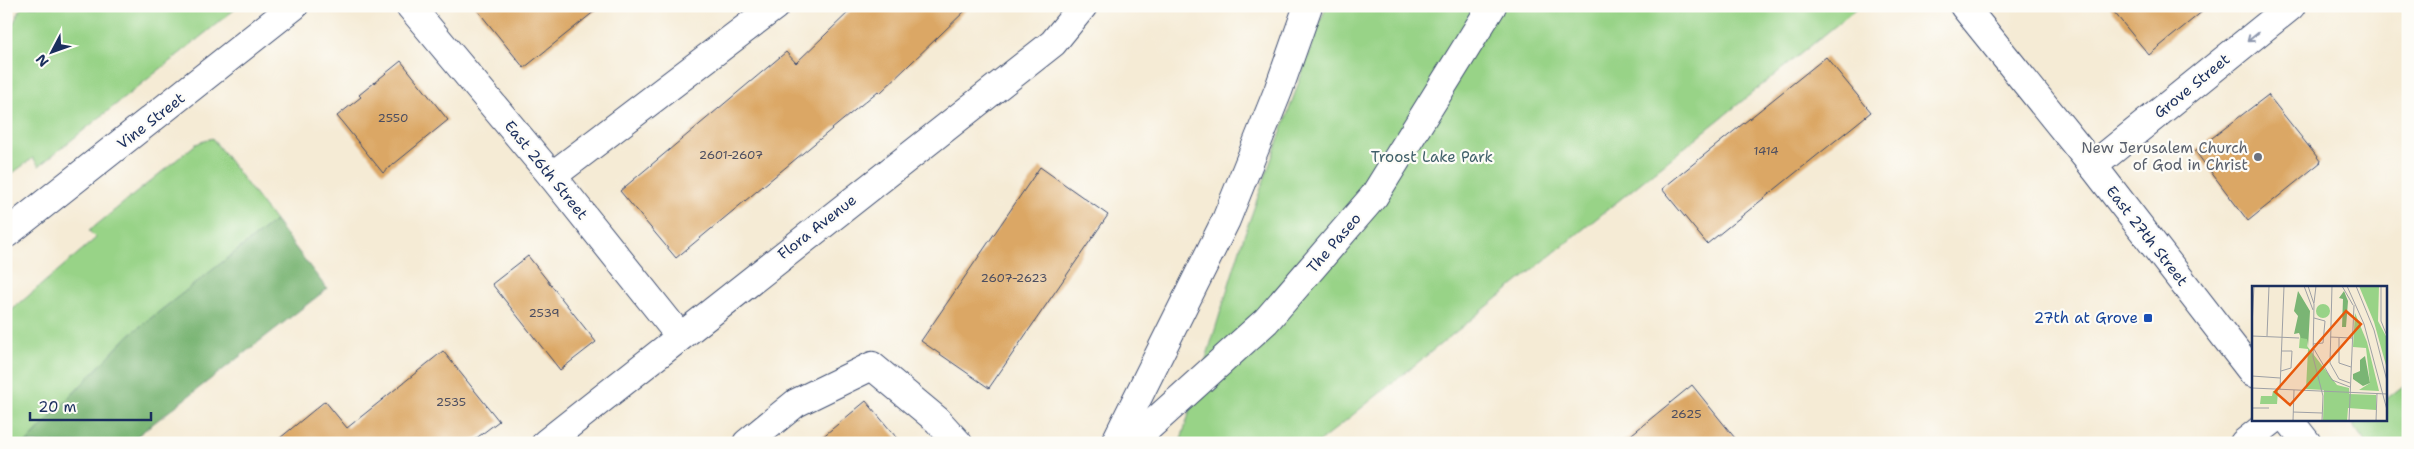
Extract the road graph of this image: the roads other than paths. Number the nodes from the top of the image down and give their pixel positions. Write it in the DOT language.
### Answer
graph roads {
  1 [pos="294,6"];
  2 [pos="410,6"];
  3 [pos="775,6"];
  4 [pos="1083,6"];
  5 [pos="1308,6"];
  6 [pos="1492,6"];
  7 [pos="1964,6"];
  8 [pos="2291,6"];
  9 [pos="2093,166"];
  10 [pos="552,176"];
  11 [pos="6,234"];
  12 [pos="679,336"];
  13 [pos="2252,372"];
  14 [pos="2270,422"];
  15 [pos="2291,422"];
  16 [pos="546,443"];
  17 [pos="747,443"];
  18 [pos="958,443"];
  19 [pos="1115,443"];
  20 [pos="1130,443"];
  21 [pos="2244,443"];
  22 [pos="2307,443"];
  1 -- 11 [label="street, Vine Street"];
  2 -- 10 [label="street, East 26th Street"];
  3 -- 10 [label="street"];
  4 -- 12 [label="street, Flora Avenue"];
  5 -- 19 [label="street"];
  6 -- 20 [label="street, The Paseo"];
  7 -- 9 [label="street, East 27th Street"];
  8 -- 9 [label="street, Grove Street, one-way"];
  9 -- 13 [label="street, East 27th Street"];
  10 -- 12 [label="street, East 26th Street"];
  12 -- 16 [label="street, Flora Avenue"];
  14 -- 21 [label="street"];
  15 -- 22 [label="street"];
  17 -- 18 [label="street"];
}
